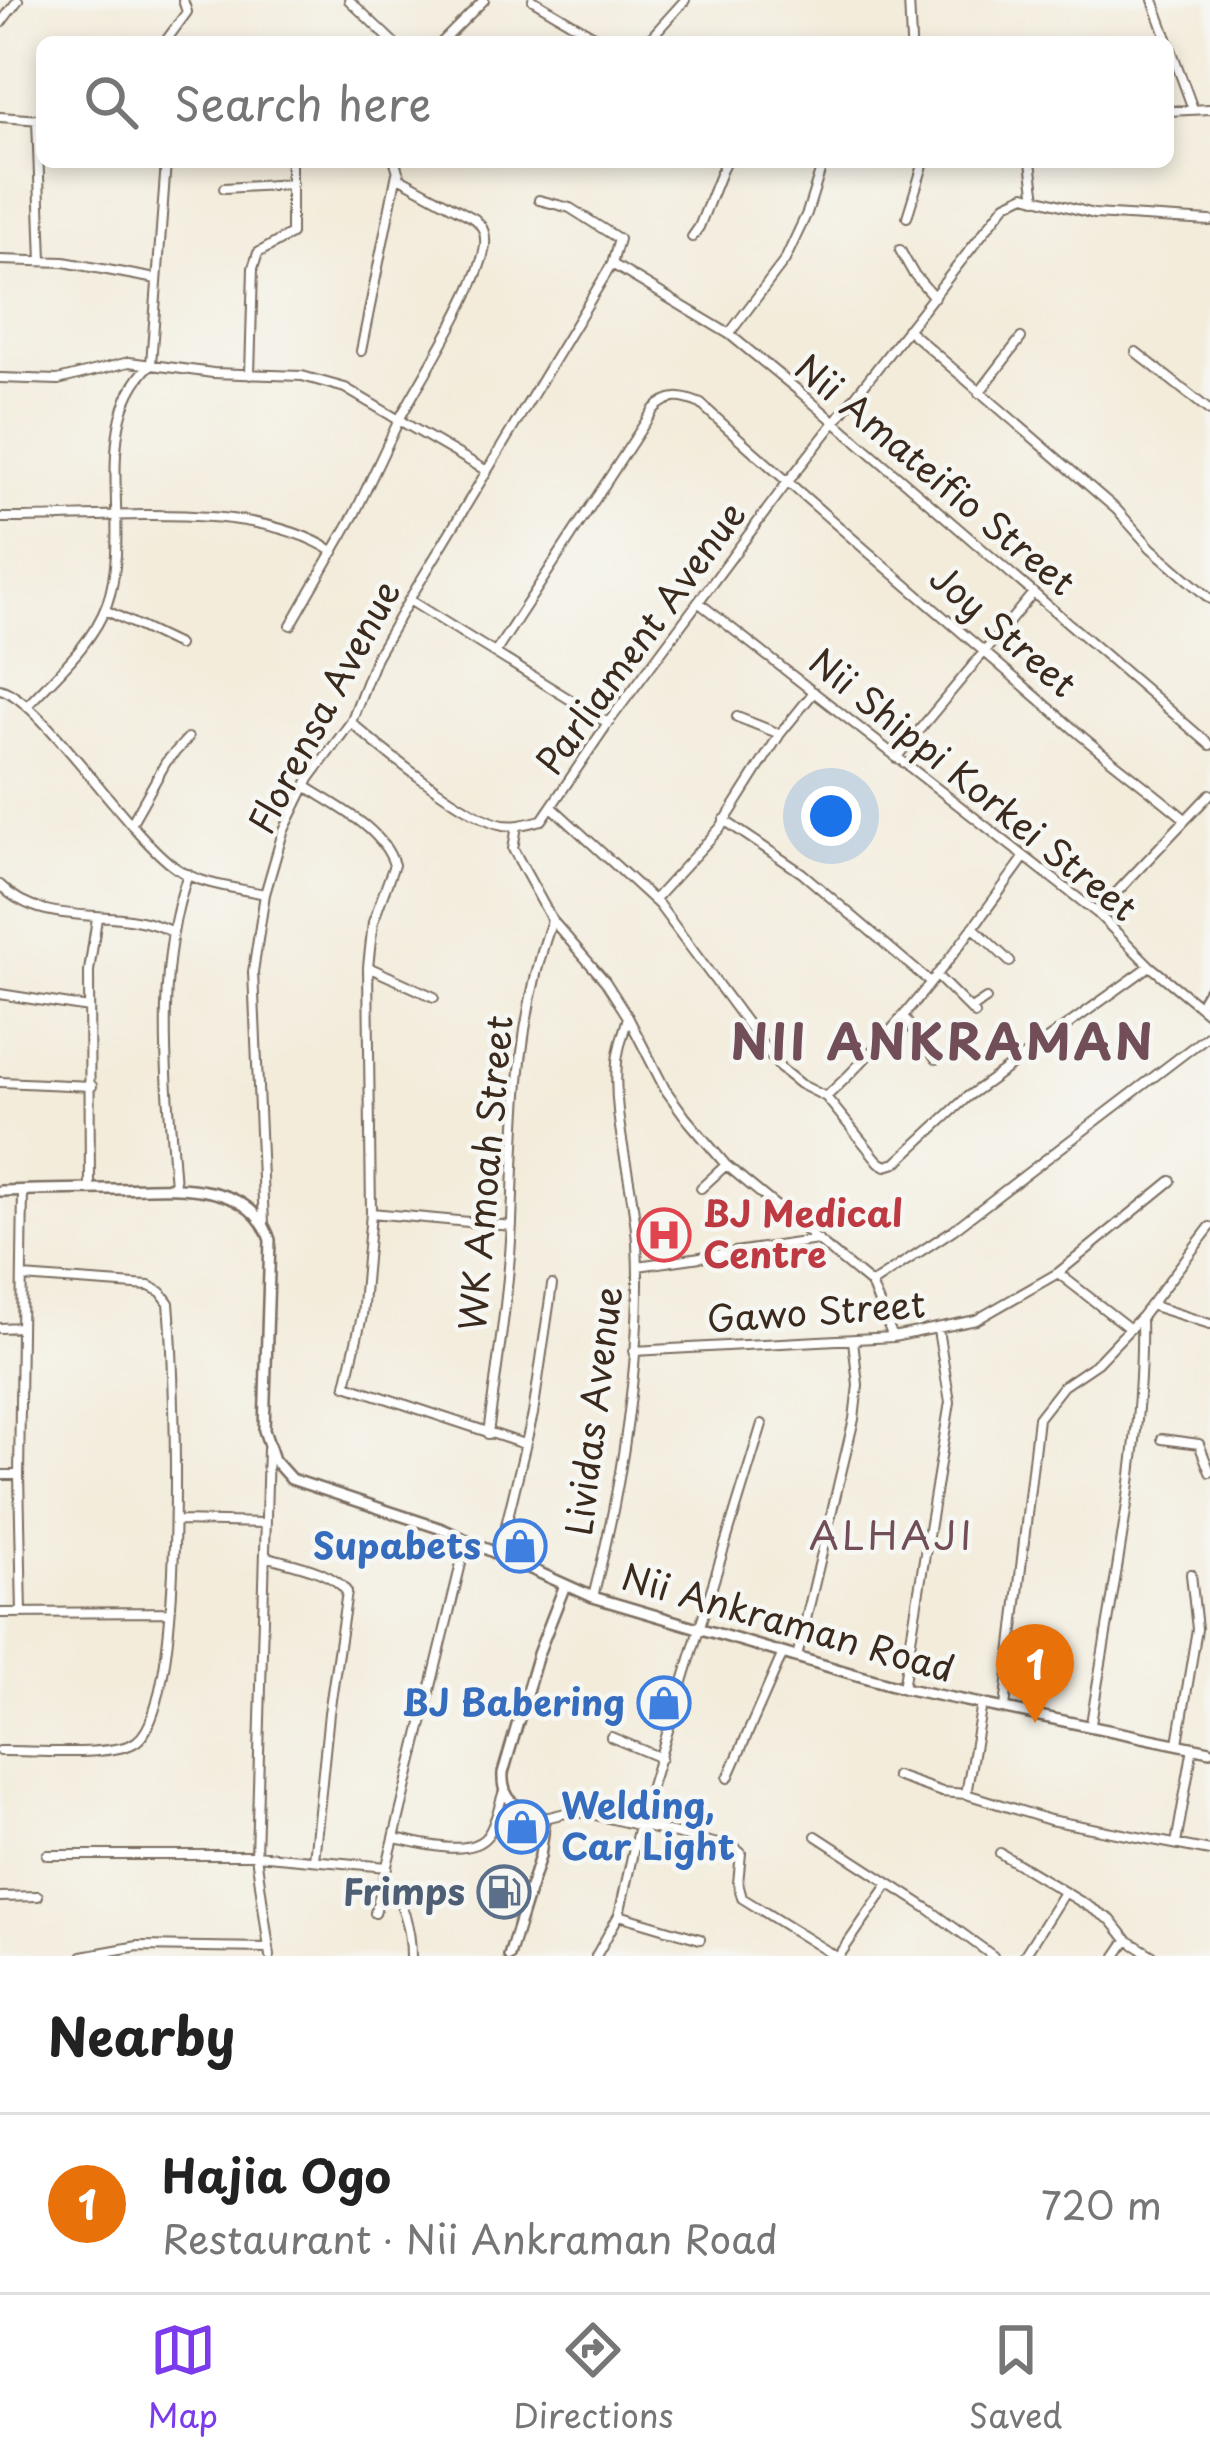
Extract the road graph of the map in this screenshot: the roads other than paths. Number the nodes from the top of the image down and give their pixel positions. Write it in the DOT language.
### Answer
graph roads {
  1 [pos="18,0"];
  2 [pos="183,0"];
  3 [pos="349,0"];
  4 [pos="484,0"];
  5 [pos="533,0"];
  6 [pos="685,0"];
  7 [pos="909,0"];
  8 [pos="1153,0"];
  9 [pos="0,24"];
  10 [pos="169,36"];
  11 [pos="384,36"];
  12 [pos="448,36"];
  13 [pos="594,36"];
  14 [pos="652,36"];
  15 [pos="911,36"];
  16 [pos="1166,36"];
  17 [pos="1174,59"];
  18 [pos="1192,109"];
  19 [pos="1210,109"];
  20 [pos="1174,110"];
  21 [pos="0,117"];
  22 [pos="36,120"];
  23 [pos="40,168"];
  24 [pos="165,168"];
  25 [pos="291,168"];
  26 [pos="396,168"];
  27 [pos="397,168"];
  28 [pos="723,168"];
  29 [pos="821,168"];
  30 [pos="922,168"];
  31 [pos="1032,168"];
  32 [pos="292,184"];
  33 [pos="224,188"];
  34 [pos="1036,199"];
  35 [pos="539,200"];
  36 [pos="907,217"];
  37 [pos="1210,221"];
  38 [pos="692,236"];
  39 [pos="900,250"];
  40 [pos="0,260"];
  41 [pos="43,261"];
  42 [pos="611,264"];
  43 [pos="156,279"];
  44 [pos="934,297"];
  45 [pos="907,329"];
  46 [pos="729,334"];
  47 [pos="1021,338"];
  48 [pos="362,351"];
  49 [pos="1136,352"];
  50 [pos="151,364"];
  51 [pos="250,375"];
  52 [pos="0,378"];
  53 [pos="979,393"];
  54 [pos="1210,411"];
  55 [pos="399,420"];
  56 [pos="835,424"];
  57 [pos="488,471"];
  58 [pos="787,483"];
  59 [pos="119,516"];
  60 [pos="0,518"];
  61 [pos="334,552"];
  62 [pos="1033,593"];
  63 [pos="1210,598"];
  64 [pos="409,600"];
  65 [pos="698,602"];
  66 [pos="105,610"];
  67 [pos="291,625"];
  68 [pos="178,645"];
  69 [pos="986,650"];
  70 [pos="495,652"];
  71 [pos="0,689"];
  72 [pos="814,692"];
  73 [pos="28,705"];
  74 [pos="737,717"];
  75 [pos="351,722"];
  76 [pos="608,723"];
  77 [pos="780,734"];
  78 [pos="188,738"];
  79 [pos="1210,745"];
  80 [pos="896,758"];
  81 [pos="305,786"];
  82 [pos="1210,794"];
  83 [pos="552,807"];
  84 [pos="1185,819"];
  85 [pos="724,820"];
  86 [pos="131,824"];
  87 [pos="517,826"];
  88 [pos="1024,858"];
  89 [pos="188,874"];
  90 [pos="0,885"];
  91 [pos="266,894"];
  92 [pos="653,900"];
  93 [pos="1097,913"];
  94 [pos="97,919"];
  95 [pos="552,920"];
  96 [pos="973,927"];
  97 [pos="172,932"];
  98 [pos="1010,962"];
  99 [pos="1150,966"];
  100 [pos="368,967"];
  101 [pos="933,979"];
  102 [pos="1210,987"];
  103 [pos="0,994"];
  104 [pos="434,997"];
  105 [pos="986,999"];
  106 [pos="1198,1006"];
  107 [pos="89,1008"];
  108 [pos="1210,1015"];
  109 [pos="628,1017"];
  110 [pos="903,1017"];
  111 [pos="1210,1034"];
  112 [pos="936,1059"];
  113 [pos="0,1082"];
  114 [pos="92,1086"];
  115 [pos="826,1096"];
  116 [pos="726,1165"];
  117 [pos="1171,1181"];
  118 [pos="175,1187"];
  119 [pos="701,1188"];
  120 [pos="90,1189"];
  121 [pos="22,1190"];
  122 [pos="0,1191"];
  123 [pos="371,1213"];
  124 [pos="264,1225"];
  125 [pos="512,1226"];
  126 [pos="1210,1227"];
  127 [pos="818,1240"];
  128 [pos="638,1266"];
  129 [pos="1058,1273"];
  130 [pos="22,1277"];
  131 [pos="871,1284"];
  132 [pos="552,1285"];
  133 [pos="1150,1305"];
  134 [pos="1141,1317"];
  135 [pos="1210,1324"];
  136 [pos="21,1327"];
  137 [pos="0,1328"];
  138 [pos="1130,1329"];
  139 [pos="938,1330"];
  140 [pos="893,1337"];
  141 [pos="853,1340"];
  142 [pos="634,1351"];
  143 [pos="762,1424"];
  144 [pos="488,1434"];
  145 [pos="1162,1439"];
  146 [pos="524,1444"];
  147 [pos="268,1446"];
  148 [pos="1206,1446"];
  149 [pos="1210,1472"];
  150 [pos="0,1475"];
  151 [pos="19,1475"];
  152 [pos="178,1521"];
  153 [pos="266,1523"];
  154 [pos="467,1539"];
  155 [pos="499,1553"];
  156 [pos="265,1556"];
  157 [pos="1191,1574"];
  158 [pos="565,1585"];
  159 [pos="593,1597"];
  160 [pos="170,1612"];
  161 [pos="0,1613"];
  162 [pos="22,1613"];
  163 [pos="700,1628"];
  164 [pos="783,1653"];
  165 [pos="797,1657"];
  166 [pos="903,1688"];
  167 [pos="982,1704"];
  168 [pos="1005,1708"];
  169 [pos="1091,1724"];
  170 [pos="611,1737"];
  171 [pos="1178,1743"];
  172 [pos="1193,1747"];
  173 [pos="0,1751"];
  174 [pos="1210,1751"];
  175 [pos="661,1758"];
  176 [pos="896,1776"];
  177 [pos="728,1778"];
  178 [pos="504,1791"];
  179 [pos="966,1794"];
  180 [pos="545,1818"];
  181 [pos="639,1825"];
  182 [pos="815,1836"];
  183 [pos="394,1838"];
  184 [pos="1176,1844"];
  185 [pos="1210,1851"];
  186 [pos="1000,1853"];
  187 [pos="47,1855"];
  188 [pos="256,1855"];
  189 [pos="314,1861"];
  190 [pos="387,1867"];
  191 [pos="384,1879"];
  192 [pos="888,1885"];
  193 [pos="1063,1894"];
  194 [pos="38,1896"];
  195 [pos="0,1897"];
  196 [pos="375,1913"];
  197 [pos="620,1915"];
  198 [pos="700,1939"];
  199 [pos="1127,1940"];
  200 [pos="269,1952"];
  201 [pos="82,1956"];
  202 [pos="411,1956"];
  203 [pos="509,1956"];
  204 [pos="596,1956"];
  205 [pos="837,1956"];
  206 [pos="993,1956"];
  207 [pos="1024,1956"];
  208 [pos="1116,1956"];
  209 [pos="1153,1956"];
  1 -- 9 [label="street"];
  2 -- 10 [label="street"];
  3 -- 11 [label="street"];
  4 -- 12 [label="street"];
  5 -- 13 [label="street"];
  6 -- 14 [label="street"];
  7 -- 15 [label="street"];
  8 -- 16 [label="street"];
  17 -- 18 [label="street"];
  18 -- 19 [label="street"];
  18 -- 20 [label="street"];
  21 -- 22 [label="street"];
  23 -- 41 [label="street"];
  24 -- 43 [label="street"];
  25 -- 32 [label="street"];
  26 -- 48 [label="street"];
  27 -- 55 [label="street"];
  28 -- 38 [label="street"];
  29 -- 46 [label="street"];
  30 -- 36 [label="street"];
  31 -- 34 [label="street"];
  32 -- 33 [label="street"];
  32 -- 51 [label="street"];
  34 -- 37 [label="street"];
  34 -- 44 [label="street, Parliament Avenue"];
  35 -- 42 [label="street"];
  39 -- 44 [label="street"];
  40 -- 41 [label="street"];
  41 -- 43 [label="street"];
  42 -- 46 [label="street, Nii Amateifio Street"];
  42 -- 57 [label="street, Florensa Avenue"];
  43 -- 50 [label="street"];
  44 -- 45 [label="street, Parliament Avenue"];
  45 -- 53 [label="street"];
  45 -- 56 [label="street, Parliament Avenue"];
  46 -- 56 [label="street, Nii Amateifio Street"];
  47 -- 53 [label="street"];
  49 -- 54 [label="street"];
  50 -- 51 [label="street"];
  50 -- 52 [label="street"];
  50 -- 59 [label="street"];
  51 -- 55 [label="street"];
  53 -- 63 [label="street"];
  55 -- 57 [label="street"];
  55 -- 61 [label="street"];
  56 -- 58 [label="street, Parliament Avenue"];
  56 -- 62 [label="street, Nii Amateifio Street"];
  57 -- 64 [label="street, Florensa Avenue"];
  58 -- 65 [label="street, Parliament Avenue"];
  58 -- 69 [label="street, Joy Street"];
  58 -- 70 [label="street, Joy Street"];
  59 -- 60 [label="street"];
  59 -- 61 [label="street"];
  59 -- 66 [label="street"];
  61 -- 67 [label="street"];
  62 -- 69 [label="street"];
  62 -- 79 [label="street, Nii Amateifio Street"];
  64 -- 70 [label="street"];
  64 -- 75 [label="street, Florensa Avenue"];
  65 -- 72 [label="street, Nii Shippi Korkei Street"];
  65 -- 76 [label="street, Parliament Avenue"];
  66 -- 68 [label="street"];
  66 -- 73 [label="street"];
  69 -- 80 [label="street"];
  69 -- 84 [label="street, Joy Street"];
  70 -- 76 [label="street"];
  71 -- 73 [label="street"];
  72 -- 77 [label="street"];
  72 -- 80 [label="street, Nii Shippi Korkei Street"];
  73 -- 86 [label="street"];
  74 -- 77 [label="street"];
  75 -- 81 [label="street, Florensa Avenue"];
  75 -- 87 [label="street"];
  76 -- 83 [label="street, Parliament Avenue"];
  77 -- 85 [label="street"];
  78 -- 86 [label="street"];
  80 -- 88 [label="street, Nii Shippi Korkei Street"];
  81 -- 91 [label="street, Florensa Avenue"];
  81 -- 100 [label="street"];
  82 -- 84 [label="street"];
  83 -- 87 [label="street, Parliament Avenue"];
  83 -- 92 [label="street"];
  84 -- 93 [label="street"];
  85 -- 92 [label="street"];
  85 -- 101 [label="street"];
  86 -- 89 [label="street"];
  87 -- 95 [label="street"];
  88 -- 93 [label="street, Nii Shippi Korkei Street"];
  88 -- 96 [label="street"];
  89 -- 91 [label="street"];
  89 -- 97 [label="street"];
  90 -- 94 [label="street"];
  91 -- 124 [label="street, Florensa Avenue"];
  92 -- 115 [label="street"];
  93 -- 99 [label="street, Nii Shippi Korkei Street"];
  94 -- 97 [label="street"];
  94 -- 107 [label="street"];
  95 -- 109 [label="street"];
  95 -- 125 [label="street, WK Amoah Street"];
  96 -- 98 [label="street"];
  96 -- 101 [label="street"];
  97 -- 118 [label="street"];
  99 -- 106 [label="street, Nii Shippi Korkei Street"];
  99 -- 115 [label="street"];
  100 -- 104 [label="street"];
  100 -- 123 [label="street"];
  101 -- 105 [label="street"];
  101 -- 110 [label="street"];
  102 -- 106 [label="street"];
  103 -- 107 [label="street"];
  106 -- 108 [label="street, Nii Shippi Korkei Street"];
  107 -- 114 [label="street"];
  109 -- 116 [label="street"];
  109 -- 128 [label="street, Lividas Avenue"];
  110 -- 112 [label="street"];
  110 -- 115 [label="street"];
  111 -- 131 [label="street"];
  113 -- 114 [label="street"];
  114 -- 120 [label="street"];
  116 -- 119 [label="street"];
  116 -- 127 [label="street"];
  117 -- 129 [label="street, Gawo Street"];
  118 -- 120 [label="street"];
  118 -- 124 [label="street"];
  120 -- 121 [label="street"];
  121 -- 122 [label="street"];
  121 -- 130 [label="street"];
  123 -- 125 [label="street"];
  123 -- 144 [label="street"];
  124 -- 147 [label="street"];
  125 -- 144 [label="street, WK Amoah Street"];
  126 -- 133 [label="street"];
  127 -- 128 [label="street"];
  127 -- 131 [label="street"];
  128 -- 142 [label="street, Lividas Avenue"];
  129 -- 138 [label="street"];
  129 -- 139 [label="street, Gawo Street"];
  130 -- 136 [label="street"];
  130 -- 152 [label="street"];
  131 -- 140 [label="street"];
  132 -- 146 [label="street"];
  133 -- 134 [label="street"];
  133 -- 135 [label="street"];
  134 -- 138 [label="street"];
  134 -- 169 [label="street"];
  136 -- 137 [label="street"];
  136 -- 151 [label="street"];
  138 -- 168 [label="street"];
  139 -- 140 [label="street, Gawo Street"];
  139 -- 166 [label="street"];
  140 -- 141 [label="street, Gawo Street"];
  141 -- 142 [label="street, Gawo Street"];
  141 -- 165 [label="street"];
  142 -- 159 [label="street, Lividas Avenue"];
  143 -- 163 [label="street"];
  144 -- 146 [label="street"];
  145 -- 148 [label="street"];
  146 -- 155 [label="street"];
  147 -- 153 [label="street"];
  147 -- 154 [label="street, Nii Ankraman Road"];
  148 -- 149 [label="street"];
  150 -- 151 [label="street"];
  151 -- 162 [label="street"];
  152 -- 153 [label="street"];
  152 -- 160 [label="street"];
  153 -- 156 [label="street"];
  154 -- 155 [label="street, Nii Ankraman Road"];
  154 -- 183 [label="street"];
  155 -- 158 [label="street, Nii Ankraman Road"];
  156 -- 188 [label="street"];
  156 -- 189 [label="street"];
  157 -- 171 [label="street"];
  158 -- 159 [label="street, Nii Ankraman Road"];
  158 -- 178 [label="street"];
  159 -- 163 [label="street, Nii Ankraman Road"];
  160 -- 162 [label="street"];
  160 -- 173 [label="street"];
  161 -- 162 [label="street"];
  163 -- 164 [label="street, Nii Ankraman Road"];
  163 -- 175 [label="street"];
  164 -- 165 [label="street, Nii Ankraman Road"];
  164 -- 177 [label="street"];
  165 -- 166 [label="street, Nii Ankraman Road"];
  166 -- 167 [label="street, Nii Ankraman Road"];
  167 -- 168 [label="street, Nii Ankraman Road"];
  167 -- 179 [label="street"];
  168 -- 169 [label="street, Nii Ankraman Road"];
  169 -- 171 [label="street, Nii Ankraman Road"];
  170 -- 175 [label="street"];
  171 -- 172 [label="street, Nii Ankraman Road"];
  172 -- 174 [label="street, Nii Ankraman Road"];
  172 -- 184 [label="street"];
  175 -- 181 [label="street"];
  176 -- 179 [label="street"];
  178 -- 180 [label="street"];
  178 -- 183 [label="street"];
  179 -- 184 [label="street"];
  180 -- 181 [label="street"];
  180 -- 203 [label="street"];
  181 -- 197 [label="street"];
  181 -- 205 [label="street"];
  182 -- 192 [label="street"];
  183 -- 190 [label="street"];
  184 -- 185 [label="street"];
  186 -- 193 [label="street"];
  187 -- 188 [label="street"];
  188 -- 189 [label="street"];
  188 -- 200 [label="street"];
  189 -- 190 [label="street"];
  190 -- 191 [label="street"];
  191 -- 196 [label="street"];
  191 -- 202 [label="street"];
  192 -- 205 [label="street"];
  192 -- 206 [label="street"];
  193 -- 199 [label="street"];
  193 -- 207 [label="street"];
  194 -- 195 [label="street"];
  197 -- 198 [label="street"];
  197 -- 204 [label="street"];
  199 -- 208 [label="street"];
  199 -- 209 [label="street"];
  200 -- 201 [label="street"];
}
